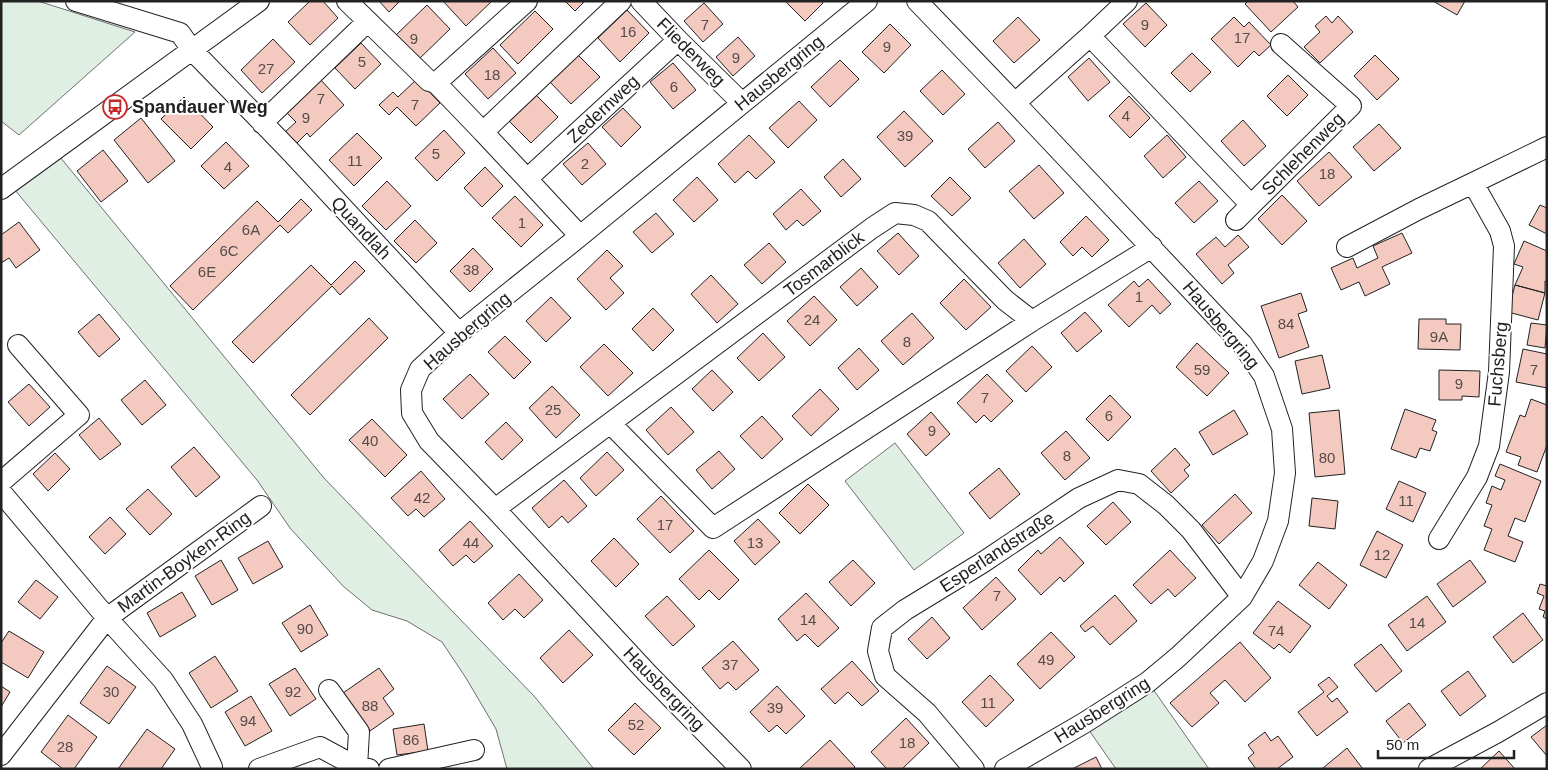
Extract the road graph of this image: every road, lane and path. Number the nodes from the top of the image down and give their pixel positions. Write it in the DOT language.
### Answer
graph roads {
  1 [pos="76,1"];
  2 [pos="259,1"];
  3 [pos="347,1"];
  4 [pos="527,1"];
  5 [pos="621,1"];
  6 [pos="641,1"];
  7 [pos="917,1"];
  8 [pos="1127,1"];
  9 [pos="854,5"];
  10 [pos="368,22"];
  11 [pos="1090,36"];
  12 [pos="678,40"];
  13 [pos="1281,44"];
  14 [pos="192,50"];
  15 [pos="436,83"];
  16 [pos="742,102"];
  17 [pos="1016,103"];
  18 [pos="262,123"];
  19 [pos="483,132"];
  20 [pos="1547,147"];
  21 [pos="528,179"];
  22 [pos="1473,183"];
  23 [pos="1,189"];
  24 [pos="1251,204"];
  25 [pos="1236,220"];
  26 [pos="580,236"];
  27 [pos="1152,247"];
  28 [pos="1347,247"];
  29 [pos="1032,321"];
  30 [pos="459,333"];
  31 [pos="18,346"];
  32 [pos="611,424"];
  33 [pos="1,482"];
  34 [pos="1,492"];
  35 [pos="261,506"];
  36 [pos="495,509"];
  37 [pos="1439,539"];
  38 [pos="1242,597"];
  39 [pos="108,618"];
  40 [pos="329,690"];
  41 [pos="1547,703"];
  42 [pos="474,750"];
  43 [pos="1,755"];
  44 [pos="217,768"];
  45 [pos="363,768"];
  46 [pos="259,769"];
  47 [pos="389,769"];
  48 [pos="741,769"];
  49 [pos="974,769"];
  50 [pos="1005,769"];
  51 [pos="1429,769"];
  1 -- 14 [label="street"];
  2 -- 14 [label="street"];
  3 -- 10 [label="street"];
  4 -- 15 [label="street"];
  5 -- 19 [label="street"];
  6 -- 12 [label="street, Fliederweg"];
  7 -- 17 [label="street, Hausbergring"];
  8 -- 11 [label="street"];
  9 -- 16 [label="street, Hausbergring"];
  10 -- 15 [label="street"];
  10 -- 18 [label="street"];
  11 -- 17 [label="street"];
  11 -- 24 [label="street, Schlehenweg"];
  12 -- 16 [label="street, Fliederweg"];
  12 -- 21 [label="street, Zedernweg"];
  13 -- 24 [label="street, Schlehenweg"];
  14 -- 18 [label="street, Quandlah"];
  14 -- 23 [label="street"];
  15 -- 19 [label="street"];
  16 -- 26 [label="street, Hausbergring"];
  17 -- 27 [label="street, Hausbergring"];
  18 -- 30 [label="street, Quandlah"];
  19 -- 21 [label="street"];
  20 -- 22 [label="street"];
  21 -- 26 [label="street"];
  22 -- 28 [label="street"];
  22 -- 37 [label="street, Fuchsberg"];
  24 -- 25 [label="street, Schlehenweg"];
  26 -- 30 [label="street, Hausbergring"];
  27 -- 29 [label="street"];
  27 -- 38 [label="street, Hausbergring"];
  29 -- 32 [label="street"];
  29 -- 32 [label="street, Tosmarblick"];
  30 -- 36 [label="street, Hausbergring"];
  31 -- 33 [label="street"];
  32 -- 36 [label="street, Tosmarblick"];
  34 -- 39 [label="street, Martin-Boyken-Ring"];
  35 -- 39 [label="street, Martin-Boyken-Ring"];
  36 -- 48 [label="street, Hausbergring"];
  38 -- 49 [label="street, Esperlandstraße"];
  38 -- 50 [label="street, Hausbergring"];
  39 -- 43 [label="street"];
  39 -- 44 [label="street, Martin-Boyken-Ring"];
  40 -- 45 [label="street"];
  41 -- 51 [label="street"];
  42 -- 47 [label="street"];
  45 -- 46 [label="street"];
}
